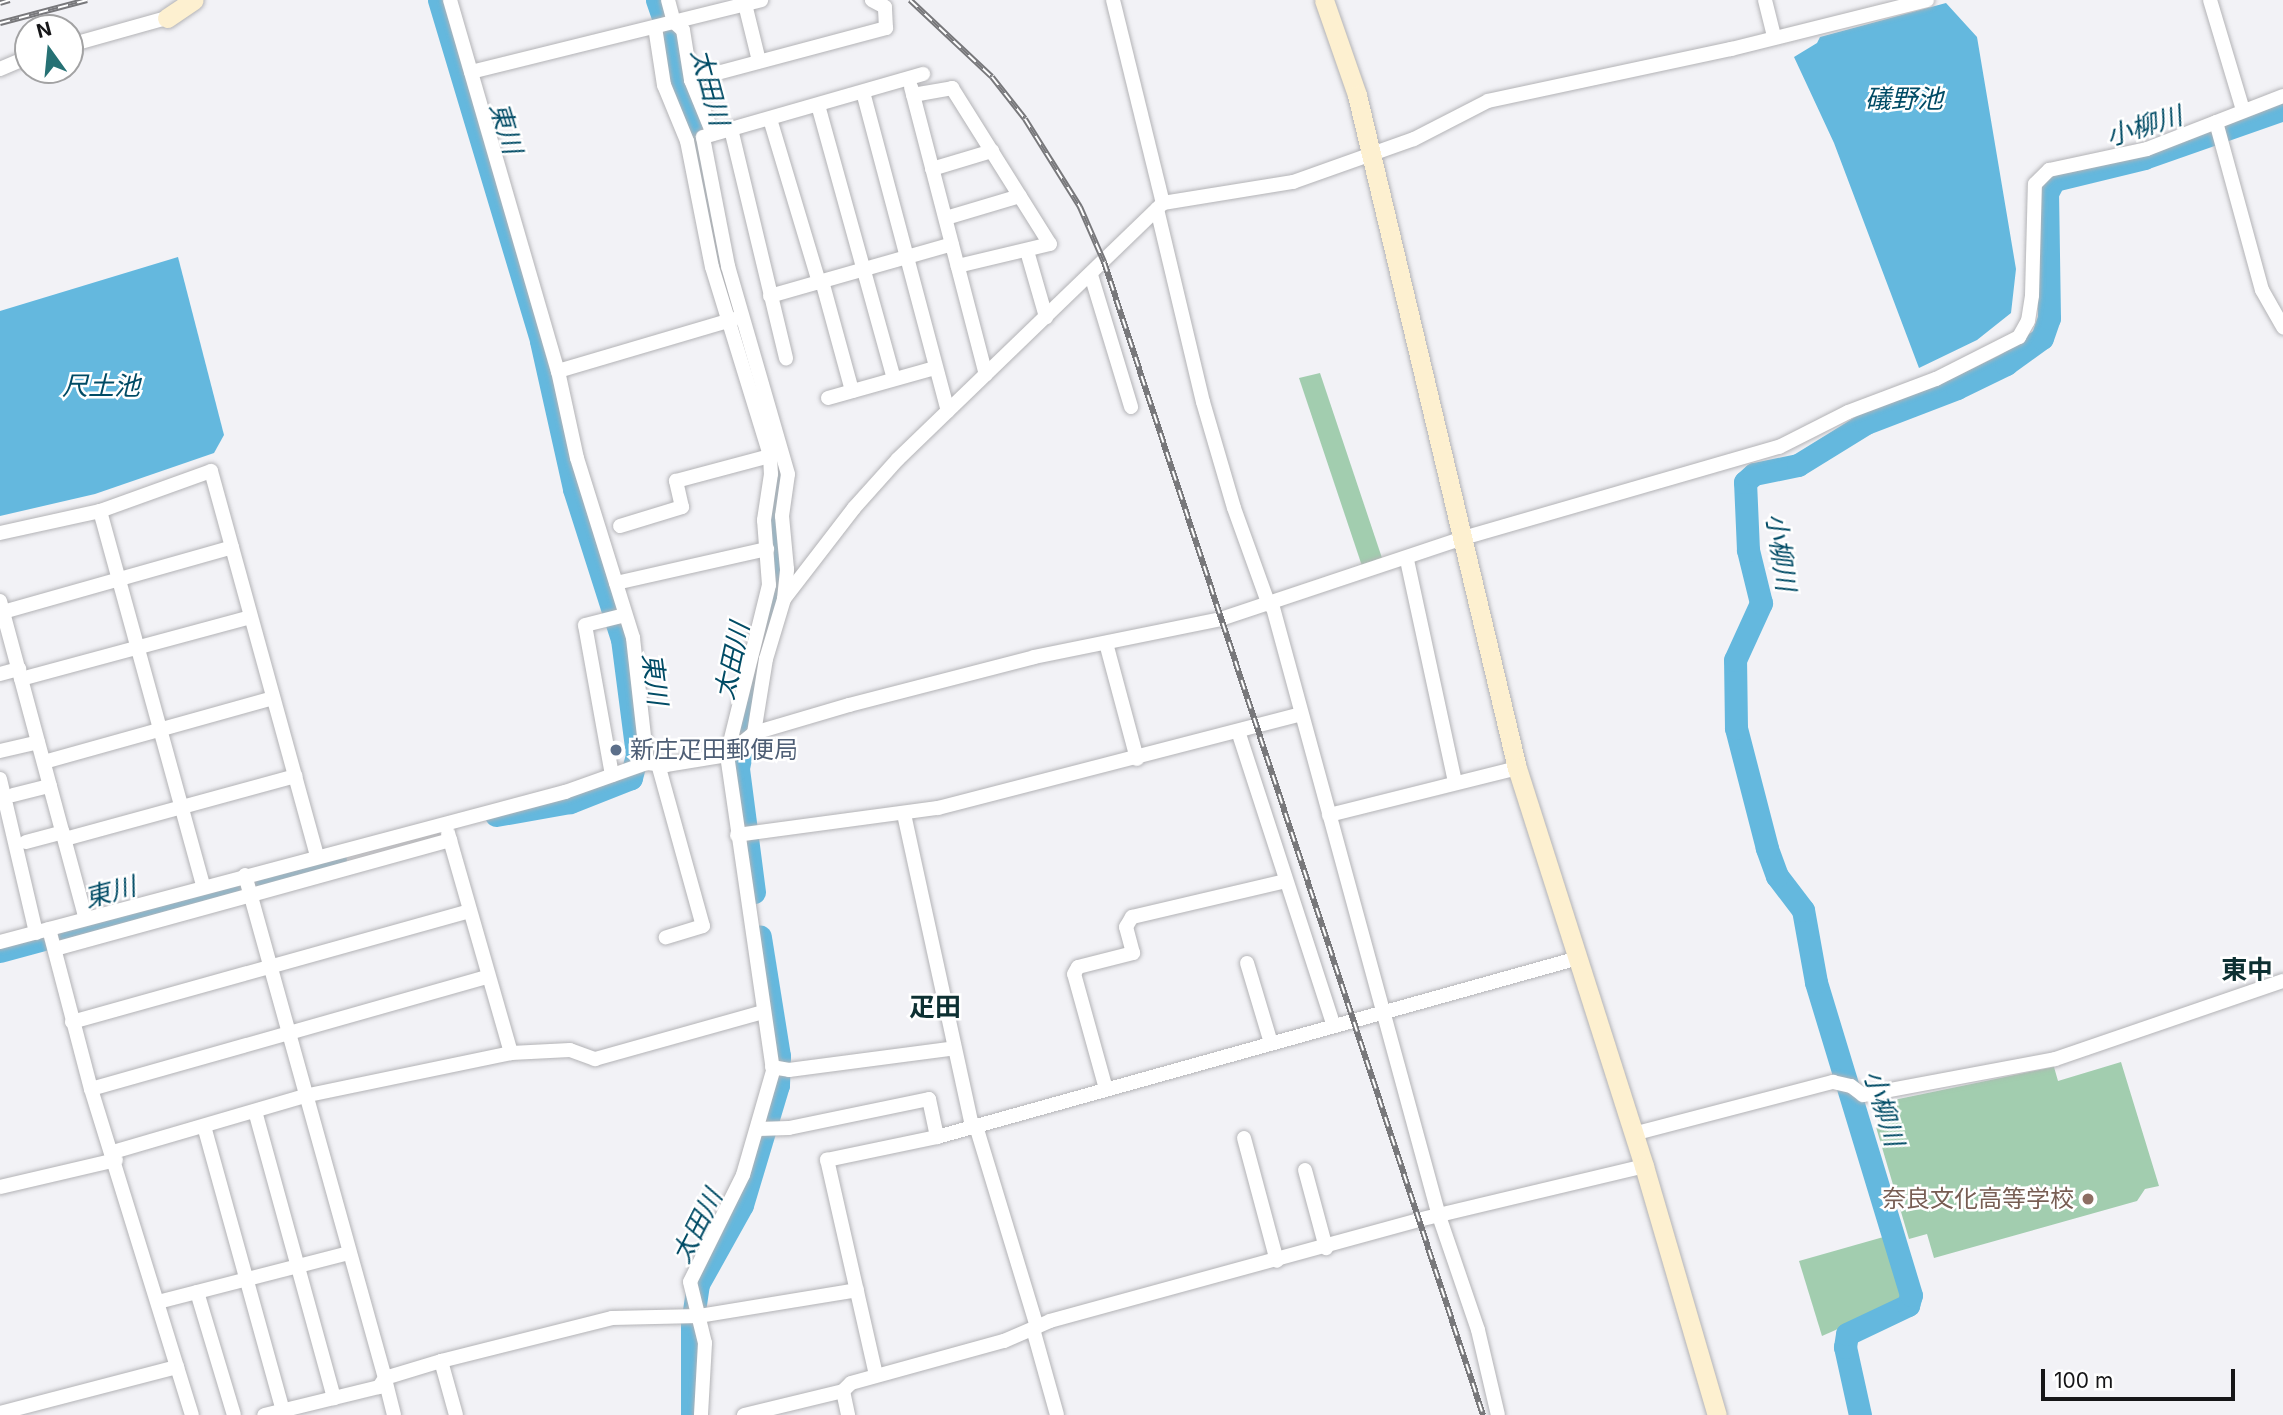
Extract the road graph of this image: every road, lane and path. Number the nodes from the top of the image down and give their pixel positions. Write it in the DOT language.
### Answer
graph roads {
  1 [pos="194,0"];
  2 [pos="450,0"];
  3 [pos="668,0"];
  4 [pos="761,0"];
  5 [pos="872,0"];
  6 [pos="1113,0"];
  7 [pos="1324,0"];
  8 [pos="1765,0"];
  9 [pos="1927,0"];
  10 [pos="2210,0"];
  11 [pos="744,2"];
  12 [pos="167,18"];
  13 [pos="674,22"];
  14 [pos="655,27"];
  15 [pos="1774,35"];
  16 [pos="84,41"];
  17 [pos="759,61"];
  18 [pos="471,72"];
  19 [pos="691,80"];
  20 [pos="863,92"];
  21 [pos="913,95"];
  22 [pos="2283,96"];
  23 [pos="818,105"];
  24 [pos="2243,110"];
  25 [pos="770,118"];
  26 [pos="2216,122"];
  27 [pos="731,129"];
  28 [pos="713,134"];
  29 [pos="992,151"];
  30 [pos="1370,156"];
  31 [pos="932,169"];
  32 [pos="1020,196"];
  33 [pos="1160,206"];
  34 [pos="946,218"];
  35 [pos="952,244"];
  36 [pos="1027,251"];
  37 [pos="908,257"];
  38 [pos="958,266"];
  39 [pos="864,270"];
  40 [pos="1091,275"];
  41 [pos="821,281"];
  42 [pos="770,296"];
  43 [pos="743,317"];
  44 [pos="1046,317"];
  45 [pos="727,321"];
  46 [pos="2283,327"];
  47 [pos="786,358"];
  48 [pos="935,368"];
  49 [pos="558,371"];
  50 [pos="986,374"];
  51 [pos="894,379"];
  52 [pos="852,391"];
  53 [pos="828,398"];
  54 [pos="1131,407"];
  55 [pos="948,411"];
  56 [pos="770,456"];
  57 [pos="100,511"];
  58 [pos="620,526"];
  59 [pos="0,533"];
  60 [pos="1463,538"];
  61 [pos="232,547"];
  62 [pos="766,549"];
  63 [pos="1407,560"];
  64 [pos="119,579"];
  65 [pos="615,583"];
  66 [pos="784,599"];
  67 [pos="1271,604"];
  68 [pos="1,607"];
  69 [pos="625,615"];
  70 [pos="250,617"];
  71 [pos="1105,643"];
  72 [pos="138,647"];
  73 [pos="0,674"];
  74 [pos="20,674"];
  75 [pos="273,698"];
  76 [pos="1301,714"];
  77 [pos="160,729"];
  78 [pos="1238,731"];
  79 [pos="754,733"];
  80 [pos="38,742"];
  81 [pos="0,751"];
  82 [pos="727,755"];
  83 [pos="1137,759"];
  84 [pos="44,762"];
  85 [pos="652,764"];
  86 [pos="1517,768"];
  87 [pos="612,775"];
  88 [pos="296,776"];
  89 [pos="0,779"];
  90 [pos="1455,782"];
  91 [pos="50,786"];
  92 [pos="13,795"];
  93 [pos="182,808"];
  94 [pos="905,814"];
  95 [pos="1329,815"];
  96 [pos="447,831"];
  97 [pos="64,835"];
  98 [pos="737,835"];
  99 [pos="26,842"];
  100 [pos="317,855"];
  101 [pos="1286,881"];
  102 [pos="203,886"];
  103 [pos="248,886"];
  104 [pos="470,911"];
  105 [pos="86,919"];
  106 [pos="666,937"];
  107 [pos="49,938"];
  108 [pos="0,942"];
  109 [pos="1575,959"];
  110 [pos="1247,962"];
  111 [pos="271,967"];
  112 [pos="488,977"];
  113 [pos="2283,981"];
  114 [pos="763,1012"];
  115 [pos="1383,1014"];
  116 [pos="72,1022"];
  117 [pos="1334,1026"];
  118 [pos="288,1030"];
  119 [pos="1271,1043"];
  120 [pos="955,1048"];
  121 [pos="511,1053"];
  122 [pos="772,1067"];
  123 [pos="91,1088"];
  124 [pos="1106,1089"];
  125 [pos="304,1096"];
  126 [pos="255,1111"];
  127 [pos="204,1126"];
  128 [pos="974,1126"];
  129 [pos="758,1129"];
  130 [pos="1633,1134"];
  131 [pos="937,1137"];
  132 [pos="1244,1138"];
  133 [pos="115,1156"];
  134 [pos="1644,1166"];
  135 [pos="1305,1170"];
  136 [pos="0,1186"];
  137 [pos="1438,1216"];
  138 [pos="1326,1248"];
  139 [pos="349,1253"];
  140 [pos="1277,1261"];
  141 [pos="298,1267"];
  142 [pos="247,1280"];
  143 [pos="857,1290"];
  144 [pos="197,1292"];
  145 [pos="158,1302"];
  146 [pos="699,1317"];
  147 [pos="1035,1328"];
  148 [pos="441,1362"];
  149 [pos="177,1367"];
  150 [pos="876,1375"];
  151 [pos="385,1378"];
  152 [pos="843,1391"];
  153 [pos="334,1398"];
  154 [pos="286,1412"];
  155 [pos="0,1413"];
  156 [pos="192,1415"];
  157 [pos="234,1415"];
  158 [pos="264,1415"];
  159 [pos="394,1415"];
  160 [pos="456,1415"];
  161 [pos="701,1415"];
  162 [pos="744,1415"];
  163 [pos="848,1415"];
  164 [pos="1057,1415"];
  165 [pos="1498,1415"];
  166 [pos="1717,1415"];
  1 -- 12 [label="street"];
  2 -- 18 [label="street"];
  3 -- 13 [label="street"];
  4 -- 11 [label="street"];
  5 -- 17 [label="street"];
  6 -- 33 [label="street"];
  7 -- 30 [label="street"];
  8 -- 15 [label="street"];
  9 -- 15 [label="street"];
  10 -- 24 [label="street"];
  11 -- 13 [label="street"];
  11 -- 17 [label="street"];
  12 -- 16 [label="street"];
  13 -- 14 [label="street"];
  13 -- 19 [label="street"];
  14 -- 18 [label="street"];
  14 -- 45 [label="street"];
  15 -- 30 [label="street"];
  17 -- 19 [label="street"];
  18 -- 49 [label="street"];
  19 -- 28 [label="street"];
  20 -- 21 [label="street"];
  20 -- 23 [label="street"];
  20 -- 37 [label="street"];
  21 -- 29 [label="street"];
  21 -- 31 [label="street"];
  22 -- 24 [label="street"];
  23 -- 25 [label="street"];
  23 -- 39 [label="street"];
  24 -- 26 [label="street"];
  25 -- 27 [label="street"];
  25 -- 41 [label="street"];
  26 -- 46 [label="street"];
  26 -- 60 [label="street"];
  27 -- 28 [label="street"];
  27 -- 42 [label="street"];
  28 -- 43 [label="street"];
  29 -- 31 [label="street"];
  29 -- 32 [label="street"];
  30 -- 33 [label="street"];
  30 -- 60 [label="street"];
  31 -- 34 [label="street"];
  32 -- 34 [label="street"];
  32 -- 36 [label="street"];
  33 -- 40 [label="street"];
  33 -- 67 [label="street"];
  34 -- 35 [label="street"];
  35 -- 37 [label="street"];
  35 -- 38 [label="street"];
  36 -- 38 [label="street"];
  36 -- 44 [label="street"];
  37 -- 39 [label="street"];
  37 -- 48 [label="street"];
  38 -- 50 [label="street"];
  39 -- 41 [label="street"];
  39 -- 51 [label="street"];
  40 -- 44 [label="street"];
  40 -- 54 [label="street"];
  41 -- 42 [label="street"];
  41 -- 52 [label="street"];
  42 -- 47 [label="street"];
  43 -- 45 [label="street"];
  43 -- 66 [label="street"];
  44 -- 50 [label="street"];
  45 -- 49 [label="street"];
  45 -- 56 [label="street"];
  48 -- 51 [label="street"];
  48 -- 55 [label="street"];
  49 -- 65 [label="street"];
  50 -- 55 [label="street"];
  51 -- 52 [label="street"];
  52 -- 53 [label="street"];
  55 -- 66 [label="street"];
  56 -- 58 [label="street"];
  56 -- 62 [label="street"];
  57 -- 59 [label="street"];
  57 -- 61 [label="street"];
  57 -- 64 [label="street"];
  60 -- 63 [label="street"];
  60 -- 86 [label="street"];
  61 -- 64 [label="street"];
  61 -- 70 [label="street"];
  62 -- 65 [label="street"];
  62 -- 82 [label="street"];
  63 -- 67 [label="street"];
  63 -- 90 [label="street"];
  64 -- 68 [label="street"];
  64 -- 72 [label="street"];
  65 -- 69 [label="street"];
  66 -- 79 [label="street"];
  67 -- 71 [label="street"];
  67 -- 76 [label="street"];
  68 -- 74 [label="street"];
  69 -- 85 [label="street"];
  69 -- 87 [label="street"];
  70 -- 72 [label="street"];
  70 -- 75 [label="street"];
  71 -- 79 [label="street"];
  71 -- 83 [label="street"];
  72 -- 74 [label="street"];
  72 -- 77 [label="street"];
  73 -- 74 [label="street"];
  74 -- 80 [label="street"];
  75 -- 77 [label="street"];
  75 -- 88 [label="street"];
  76 -- 78 [label="street"];
  76 -- 95 [label="street"];
  77 -- 84 [label="street"];
  77 -- 93 [label="street"];
  78 -- 83 [label="street"];
  78 -- 101 [label="street"];
  79 -- 82 [label="street"];
  80 -- 81 [label="street"];
  80 -- 84 [label="street"];
  82 -- 85 [label="street"];
  82 -- 98 [label="street"];
  83 -- 94 [label="street"];
  84 -- 91 [label="street"];
  85 -- 87 [label="street"];
  85 -- 106 [label="street"];
  86 -- 90 [label="street"];
  86 -- 109 [label="street"];
  87 -- 96 [label="street"];
  88 -- 93 [label="street"];
  88 -- 100 [label="street"];
  89 -- 107 [label="street"];
  90 -- 95 [label="street"];
  91 -- 92 [label="street"];
  91 -- 97 [label="street"];
  93 -- 97 [label="street"];
  93 -- 102 [label="street"];
  94 -- 98 [label="street"];
  94 -- 120 [label="street"];
  95 -- 115 [label="street"];
  96 -- 100 [label="street"];
  96 -- 103 [label="street"];
  96 -- 104 [label="street"];
  97 -- 99 [label="street"];
  97 -- 105 [label="street"];
  98 -- 114 [label="street"];
  100 -- 103 [label="street"];
  101 -- 117 [label="street"];
  101 -- 124 [label="street"];
  102 -- 103 [label="street"];
  102 -- 105 [label="street"];
  103 -- 107 [label="street"];
  103 -- 111 [label="street"];
  104 -- 111 [label="street"];
  104 -- 112 [label="street"];
  105 -- 107 [label="street"];
  107 -- 108 [label="street"];
  107 -- 116 [label="street"];
  109 -- 115 [label="street"];
  109 -- 130 [label="street"];
  110 -- 119 [label="street"];
  111 -- 116 [label="street"];
  111 -- 118 [label="street"];
  112 -- 118 [label="street"];
  112 -- 121 [label="street"];
  113 -- 130 [label="street"];
  114 -- 121 [label="street"];
  114 -- 122 [label="street"];
  115 -- 117 [label="street"];
  115 -- 137 [label="street"];
  116 -- 123 [label="street"];
  117 -- 119 [label="street"];
  118 -- 123 [label="street"];
  118 -- 125 [label="street"];
  119 -- 124 [label="street"];
  120 -- 122 [label="street"];
  120 -- 128 [label="street"];
  121 -- 125 [label="street"];
  122 -- 129 [label="street"];
  123 -- 133 [label="street"];
  124 -- 128 [label="street"];
  125 -- 126 [label="street"];
  125 -- 139 [label="street"];
  126 -- 127 [label="street"];
  126 -- 141 [label="street"];
  127 -- 133 [label="street"];
  127 -- 142 [label="street"];
  128 -- 131 [label="street"];
  128 -- 147 [label="street"];
  129 -- 131 [label="street"];
  129 -- 146 [label="street"];
  130 -- 134 [label="street"];
  131 -- 143 [label="street"];
  132 -- 140 [label="street"];
  133 -- 136 [label="street"];
  133 -- 145 [label="street"];
  134 -- 137 [label="street"];
  134 -- 166 [label="street"];
  135 -- 138 [label="street"];
  137 -- 138 [label="street"];
  137 -- 165 [label="street"];
  138 -- 140 [label="street"];
  139 -- 141 [label="street"];
  139 -- 151 [label="street"];
  140 -- 147 [label="street"];
  141 -- 142 [label="street"];
  141 -- 153 [label="street"];
  142 -- 144 [label="street"];
  142 -- 154 [label="street"];
  143 -- 146 [label="street"];
  143 -- 150 [label="street"];
  144 -- 145 [label="street"];
  144 -- 157 [label="street"];
  145 -- 149 [label="street"];
  146 -- 148 [label="street"];
  146 -- 161 [label="street"];
  147 -- 150 [label="street"];
  147 -- 164 [label="street"];
  148 -- 151 [label="street"];
  148 -- 160 [label="street"];
  149 -- 155 [label="street"];
  149 -- 156 [label="street"];
  150 -- 152 [label="street"];
  151 -- 153 [label="street"];
  151 -- 159 [label="street"];
  152 -- 162 [label="street"];
  152 -- 163 [label="street"];
  153 -- 154 [label="street"];
  154 -- 158 [label="street"];
}
